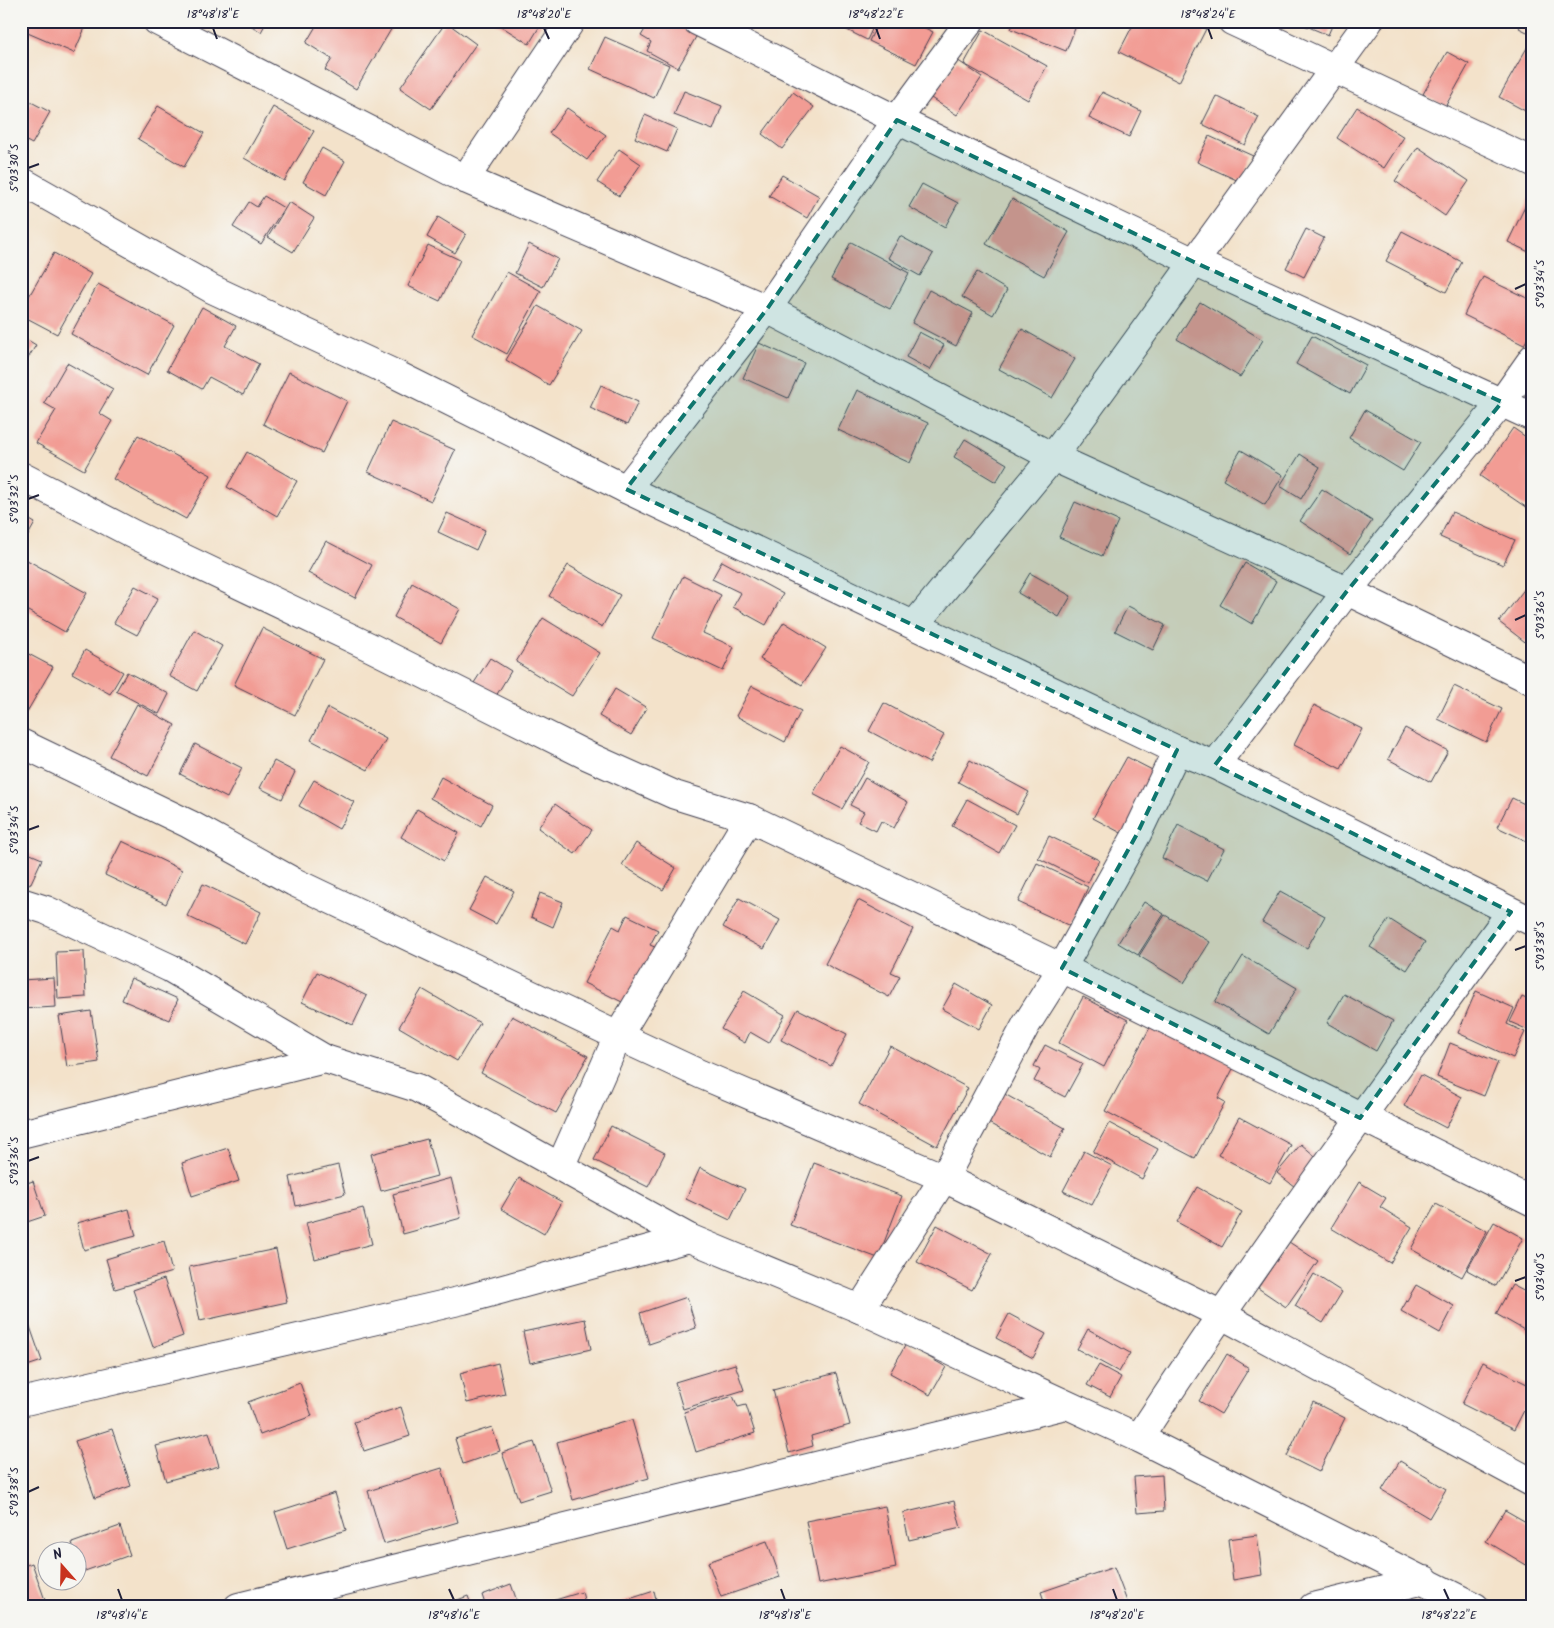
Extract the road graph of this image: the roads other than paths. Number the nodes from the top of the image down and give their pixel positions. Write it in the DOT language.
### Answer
graph roads {
  1 [pos="571,21"];
  2 [pos="698,21"];
  3 [pos="970,21"];
  4 [pos="1232,21"];
  5 [pos="1368,21"];
  6 [pos="162,22"];
  7 [pos="1334,70"];
  8 [pos="897,120"];
  9 [pos="1533,162"];
  10 [pos="465,179"];
  11 [pos="21,181"];
  12 [pos="1194,262"];
  13 [pos="766,309"];
  14 [pos="1533,358"];
  15 [pos="1502,402"];
  16 [pos="1533,417"];
  17 [pos="1053,457"];
  18 [pos="21,476"];
  19 [pos="626,489"];
  20 [pos="1347,591"];
  21 [pos="915,624"];
  22 [pos="1533,681"];
  23 [pos="21,743"];
  24 [pos="1177,750"];
  25 [pos="1215,765"];
  26 [pos="749,818"];
  27 [pos="21,902"];
  28 [pos="1526,917"];
  29 [pos="1062,968"];
  30 [pos="618,1036"];
  31 [pos="325,1059"];
  32 [pos="1360,1118"];
  33 [pos="21,1134"];
  34 [pos="561,1166"];
  35 [pos="944,1178"];
  36 [pos="1533,1202"];
  37 [pos="689,1238"];
  38 [pos="860,1309"];
  39 [pos="1220,1314"];
  40 [pos="21,1402"];
  41 [pos="1066,1405"];
  42 [pos="1139,1438"];
  43 [pos="1533,1483"];
  44 [pos="1425,1580"];
  45 [pos="238,1607"];
  46 [pos="1313,1607"];
  47 [pos="1475,1607"];
  1 -- 10 [label="street"];
  2 -- 8 [label="street"];
  3 -- 8 [label="street"];
  4 -- 7 [label="street"];
  5 -- 7 [label="street"];
  6 -- 10 [label="street"];
  7 -- 9 [label="street"];
  7 -- 12 [label="street"];
  8 -- 12 [label="street"];
  8 -- 13 [label="street"];
  10 -- 13 [label="street"];
  11 -- 19 [label="street"];
  12 -- 15 [label="street"];
  12 -- 17 [label="street"];
  13 -- 17 [label="street"];
  13 -- 19 [label="street"];
  14 -- 15 [label="street"];
  15 -- 16 [label="street"];
  15 -- 20 [label="street"];
  17 -- 20 [label="street"];
  17 -- 21 [label="street"];
  18 -- 26 [label="street"];
  19 -- 21 [label="street"];
  20 -- 22 [label="street"];
  20 -- 25 [label="street"];
  21 -- 24 [label="street"];
  23 -- 30 [label="street"];
  24 -- 25 [label="street"];
  24 -- 29 [label="street"];
  25 -- 28 [label="street"];
  26 -- 29 [label="street"];
  26 -- 30 [label="street"];
  27 -- 31 [label="street"];
  28 -- 32 [label="street"];
  29 -- 32 [label="street"];
  29 -- 35 [label="street"];
  30 -- 34 [label="street"];
  30 -- 35 [label="street"];
  31 -- 33 [label="street"];
  31 -- 34 [label="street"];
  32 -- 36 [label="street"];
  32 -- 39 [label="street"];
  34 -- 37 [label="street"];
  35 -- 38 [label="street"];
  35 -- 39 [label="street"];
  37 -- 38 [label="street"];
  37 -- 40 [label="street"];
  38 -- 41 [label="street"];
  39 -- 42 [label="street"];
  39 -- 43 [label="street"];
  41 -- 42 [label="street"];
  41 -- 45 [label="street"];
  42 -- 44 [label="street"];
  44 -- 46 [label="street"];
  44 -- 47 [label="street"];
}
